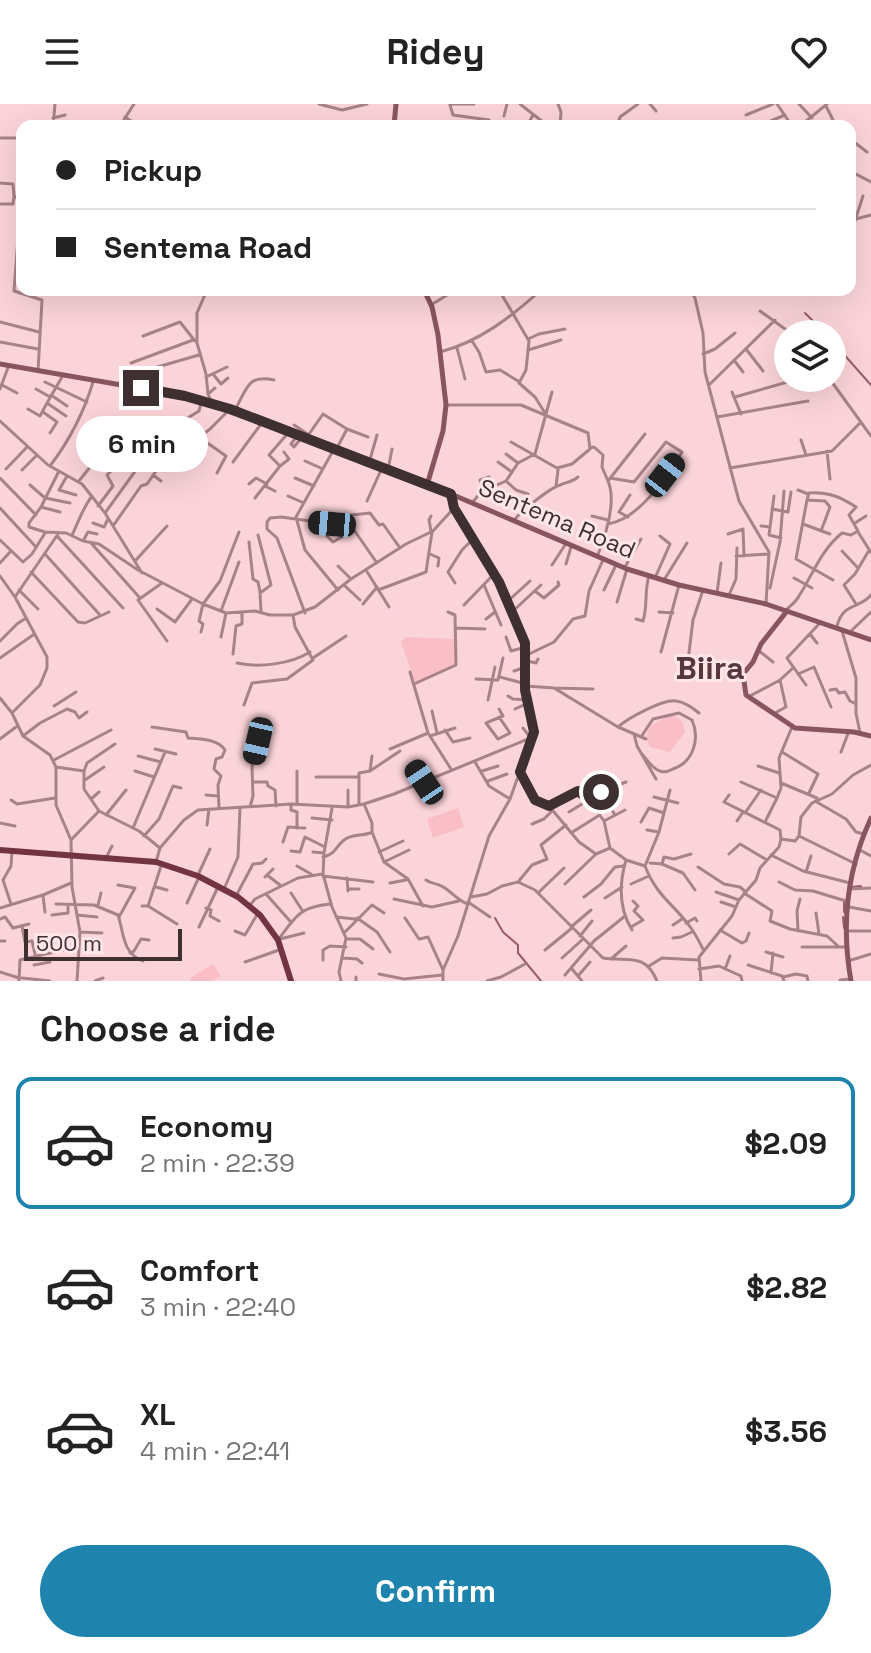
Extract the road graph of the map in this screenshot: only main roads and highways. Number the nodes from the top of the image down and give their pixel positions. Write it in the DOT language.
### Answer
graph roads {
  1 [pos="428,296"];
  2 [pos="0,364"];
  3 [pos="427,485"];
  4 [pos="787,611"];
  5 [pos="871,640"];
  6 [pos="871,736"];
  7 [pos="870,820"];
  8 [pos="0,850"];
  9 [pos="851,980"];
  10 [pos="291,981"];
  1 -- 3 [label="main road"];
  2 -- 3 [label="main road, Sentema Road"];
  3 -- 4 [label="main road, Sentema Road"];
  4 -- 5 [label="main road, Sentema Road"];
  4 -- 6 [label="main road"];
  7 -- 9 [label="main road"];
  8 -- 10 [label="main road"];
}
